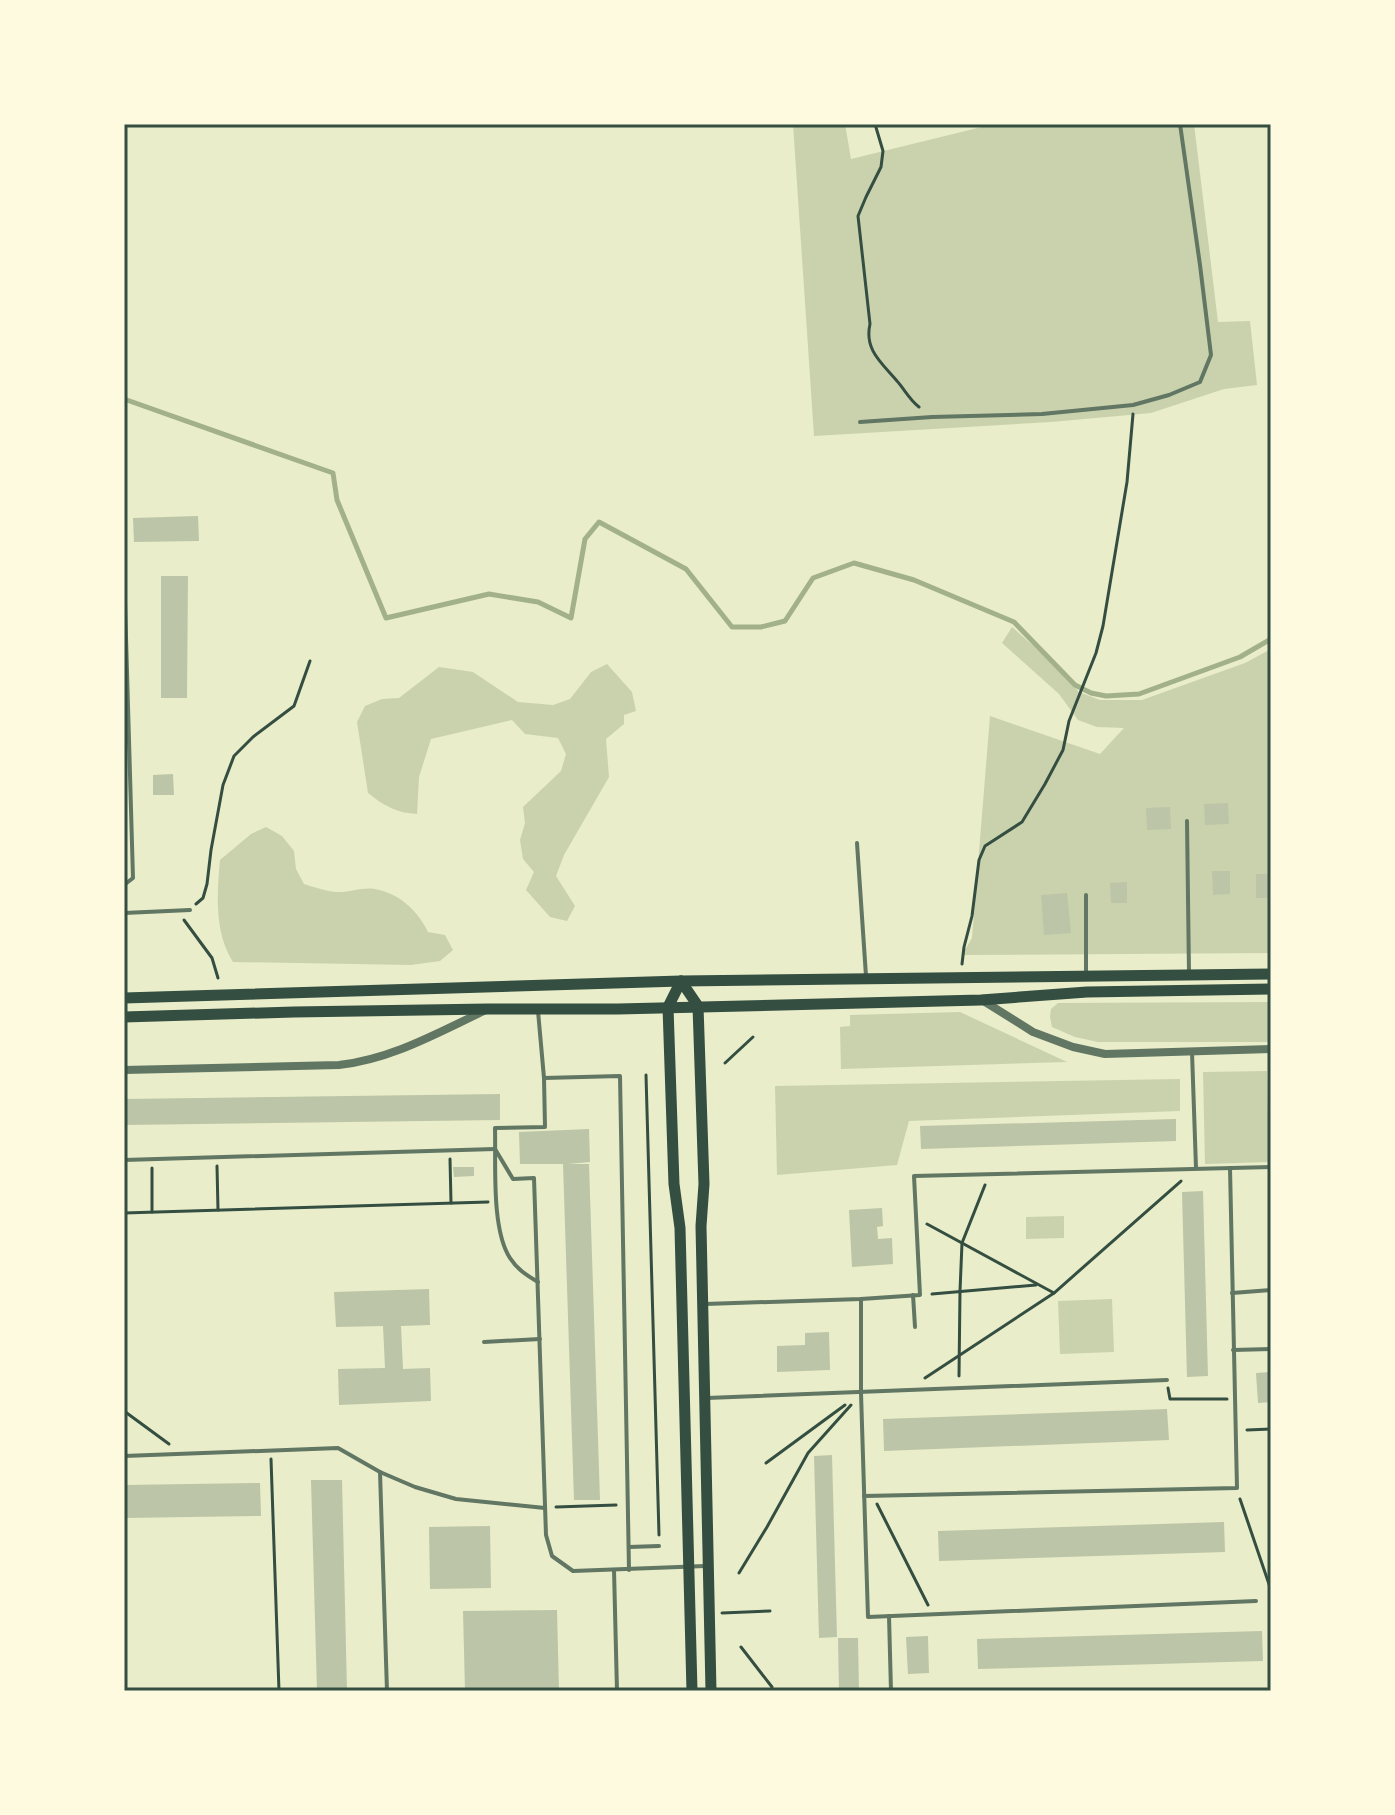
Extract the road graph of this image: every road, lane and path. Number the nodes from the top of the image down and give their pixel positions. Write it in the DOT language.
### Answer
graph roads {
  1 [pos="875,124"];
  2 [pos="1180,124"];
  3 [pos="1133,405"];
  4 [pos="932,417"];
  5 [pos="860,422"];
  6 [pos="125,603"];
  7 [pos="310,661"];
  8 [pos="126,704"];
  9 [pos="1187,821"];
  10 [pos="857,843"];
  11 [pos="124,885"];
  12 [pos="1086,895"];
  13 [pos="175,910"];
  14 [pos="190,910"];
  15 [pos="124,913"];
  16 [pos="962,964"];
  17 [pos="1271,974"];
  18 [pos="1189,975"];
  19 [pos="1086,976"];
  20 [pos="218,978"];
  21 [pos="866,979"];
  22 [pos="681,981"];
  23 [pos="1271,989"];
  24 [pos="124,998"];
  25 [pos="981,1000"];
  26 [pos="698,1006"];
  27 [pos="668,1007"];
  28 [pos="488,1009"];
  29 [pos="538,1009"];
  30 [pos="124,1017"];
  31 [pos="753,1037"];
  32 [pos="1271,1049"];
  33 [pos="1192,1052"];
  34 [pos="725,1063"];
  35 [pos="124,1070"];
  36 [pos="646,1075"];
  37 [pos="544,1078"];
  38 [pos="495,1149"];
  39 [pos="449,1150"];
  40 [pos="217,1157"];
  41 [pos="152,1159"];
  42 [pos="124,1160"];
  43 [pos="1271,1167"];
  44 [pos="1196,1168"];
  45 [pos="1230,1168"];
  46 [pos="990,1174"];
  47 [pos="497,1202"];
  48 [pos="451,1203"];
  49 [pos="218,1210"];
  50 [pos="152,1212"];
  51 [pos="124,1213"];
  52 [pos="916,1218"];
  53 [pos="962,1243"];
  54 [pos="538,1282"];
  55 [pos="1039,1284"];
  56 [pos="1271,1290"];
  57 [pos="960,1291"];
  58 [pos="1054,1293"];
  59 [pos="1232,1293"];
  60 [pos="913,1295"];
  61 [pos="920,1295"];
  62 [pos="861,1299"];
  63 [pos="702,1304"];
  64 [pos="915,1327"];
  65 [pos="540,1339"];
  66 [pos="484,1342"];
  67 [pos="1271,1349"];
  68 [pos="1233,1350"];
  69 [pos="960,1356"];
  70 [pos="1167,1380"];
  71 [pos="959,1389"];
  72 [pos="906,1391"];
  73 [pos="861,1393"];
  74 [pos="705,1398"];
  75 [pos="1235,1399"];
  76 [pos="124,1411"];
  77 [pos="1271,1429"];
  78 [pos="1235,1430"];
  79 [pos="271,1450"];
  80 [pos="182,1454"];
  81 [pos="124,1456"];
  82 [pos="766,1463"];
  83 [pos="380,1472"];
  84 [pos="1237,1488"];
  85 [pos="864,1496"];
  86 [pos="874,1497"];
  87 [pos="628,1504"];
  88 [pos="545,1508"];
  89 [pos="659,1546"];
  90 [pos="629,1547"];
  91 [pos="708,1566"];
  92 [pos="688,1567"];
  93 [pos="614,1570"];
  94 [pos="629,1570"];
  95 [pos="739,1573"];
  96 [pos="1271,1590"];
  97 [pos="1256,1601"];
  98 [pos="770,1611"];
  99 [pos="720,1613"];
  100 [pos="933,1614"];
  101 [pos="889,1616"];
  102 [pos="741,1647"];
  103 [pos="772,1687"];
  104 [pos="279,1691"];
  105 [pos="387,1691"];
  106 [pos="617,1691"];
  107 [pos="692,1691"];
  108 [pos="711,1691"];
  109 [pos="891,1691"];
  1 -- 4 [label="path"];
  2 -- 3 [label="lane"];
  3 -- 4 [label="lane"];
  3 -- 16 [label="path"];
  4 -- 5 [label="lane"];
  6 -- 8 [label="lane"];
  7 -- 14 [label="path"];
  8 -- 11 [label="lane"];
  9 -- 18 [label="lane"];
  10 -- 21 [label="lane"];
  12 -- 19 [label="lane"];
  13 -- 14 [label="lane"];
  13 -- 15 [label="lane"];
  13 -- 20 [label="path"];
  17 -- 18 [label="main road"];
  18 -- 19 [label="main road"];
  19 -- 21 [label="main road"];
  21 -- 22 [label="main road"];
  22 -- 24 [label="main road"];
  22 -- 26 [label="main road"];
  22 -- 27 [label="main road"];
  23 -- 25 [label="main road"];
  25 -- 26 [label="main road"];
  25 -- 33 [label="street"];
  26 -- 27 [label="main road"];
  26 -- 63 [label="main road"];
  27 -- 29 [label="main road"];
  27 -- 92 [label="main road"];
  28 -- 29 [label="main road"];
  28 -- 30 [label="main road"];
  28 -- 35 [label="street"];
  29 -- 37 [label="lane"];
  31 -- 34 [label="path"];
  32 -- 33 [label="street"];
  33 -- 44 [label="lane"];
  36 -- 89 [label="path"];
  37 -- 38 [label="lane"];
  37 -- 87 [label="lane"];
  38 -- 39 [label="lane"];
  38 -- 47 [label="lane"];
  38 -- 54 [label="lane"];
  39 -- 40 [label="lane"];
  39 -- 48 [label="path"];
  40 -- 41 [label="lane"];
  40 -- 49 [label="path"];
  41 -- 42 [label="lane"];
  41 -- 50 [label="path"];
  43 -- 45 [label="lane"];
  44 -- 45 [label="lane"];
  44 -- 46 [label="lane"];
  44 -- 58 [label="path"];
  45 -- 59 [label="lane"];
  46 -- 52 [label="lane"];
  46 -- 53 [label="path"];
  47 -- 48 [label="path"];
  47 -- 54 [label="lane"];
  48 -- 49 [label="path"];
  49 -- 50 [label="path"];
  50 -- 51 [label="path"];
  52 -- 53 [label="path"];
  52 -- 61 [label="lane"];
  53 -- 55 [label="path"];
  53 -- 57 [label="path"];
  54 -- 65 [label="lane"];
  55 -- 57 [label="path"];
  55 -- 58 [label="path"];
  56 -- 59 [label="lane"];
  57 -- 61 [label="path"];
  57 -- 69 [label="path"];
  58 -- 69 [label="path"];
  59 -- 68 [label="lane"];
  60 -- 61 [label="lane"];
  60 -- 62 [label="lane"];
  60 -- 64 [label="lane"];
  62 -- 63 [label="lane"];
  62 -- 73 [label="lane"];
  63 -- 74 [label="main road"];
  65 -- 66 [label="lane"];
  65 -- 88 [label="lane"];
  67 -- 68 [label="lane"];
  68 -- 75 [label="lane"];
  69 -- 71 [label="path"];
  69 -- 72 [label="path"];
  70 -- 71 [label="lane"];
  70 -- 75 [label="path"];
  71 -- 72 [label="lane"];
  72 -- 73 [label="lane"];
  73 -- 74 [label="lane"];
  73 -- 82 [label="path"];
  73 -- 85 [label="lane"];
  73 -- 95 [label="path"];
  74 -- 91 [label="main road"];
  75 -- 78 [label="lane"];
  76 -- 80 [label="path"];
  77 -- 78 [label="path"];
  78 -- 84 [label="lane"];
  79 -- 80 [label="lane"];
  79 -- 83 [label="lane"];
  79 -- 104 [label="path"];
  80 -- 81 [label="lane"];
  83 -- 88 [label="lane"];
  83 -- 105 [label="lane"];
  84 -- 86 [label="lane"];
  84 -- 96 [label="path"];
  85 -- 86 [label="lane"];
  85 -- 101 [label="lane"];
  86 -- 100 [label="path"];
  87 -- 88 [label="path"];
  87 -- 90 [label="lane"];
  88 -- 93 [label="lane"];
  89 -- 90 [label="lane"];
  90 -- 94 [label="lane"];
  91 -- 92 [label="lane"];
  91 -- 108 [label="main road"];
  92 -- 94 [label="lane"];
  92 -- 107 [label="main road"];
  93 -- 94 [label="lane"];
  93 -- 106 [label="lane"];
  97 -- 100 [label="lane"];
  98 -- 99 [label="path"];
  100 -- 101 [label="lane"];
  101 -- 109 [label="lane"];
  102 -- 103 [label="path"];
}
